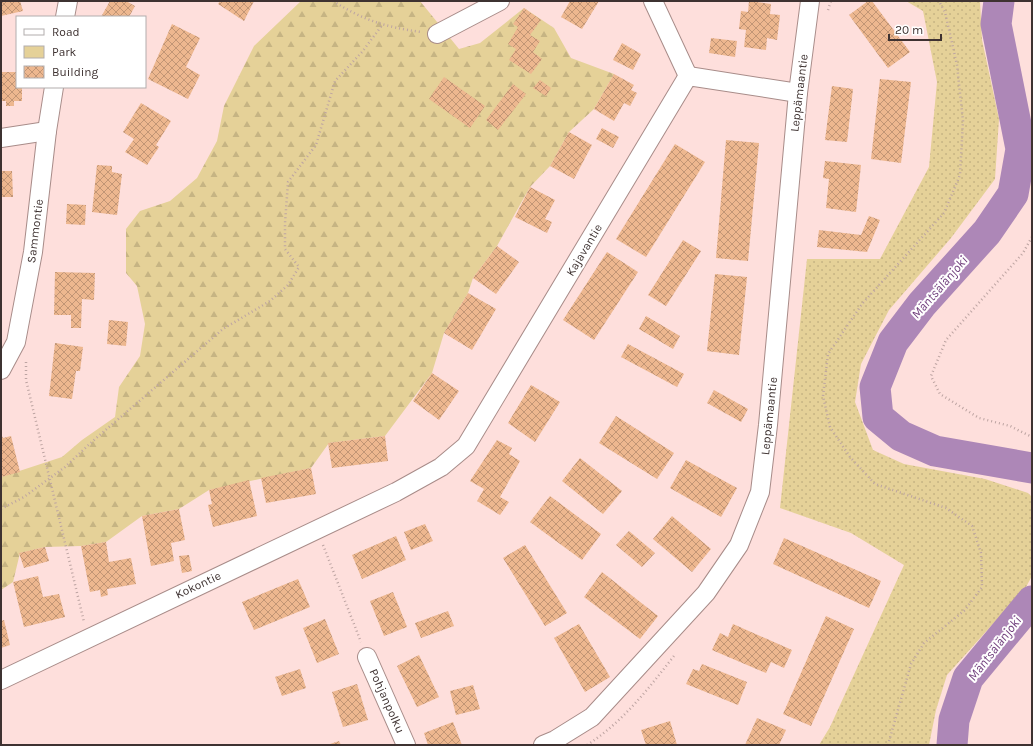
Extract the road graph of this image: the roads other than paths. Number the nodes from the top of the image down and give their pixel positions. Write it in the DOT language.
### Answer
graph roads {
  1 [pos="68,1"];
  2 [pos="500,1"];
  3 [pos="653,1"];
  4 [pos="810,1"];
  5 [pos="65,16"];
  6 [pos="437,34"];
  7 [pos="688,76"];
  8 [pos="54,88"];
  9 [pos="798,93"];
  10 [pos="47,131"];
  11 [pos="1,138"];
  12 [pos="1,370"];
  13 [pos="396,492"];
  14 [pos="367,657"];
  15 [pos="1,680"];
  16 [pos="406,745"];
  17 [pos="543,745"];
  1 -- 5 [label="street"];
  2 -- 6 [label="street"];
  3 -- 7 [label="street"];
  4 -- 9 [label="street, Leppämaantie"];
  7 -- 9 [label="street"];
  7 -- 13 [label="street, Kajavantie"];
  8 -- 10 [label="street, Sammontie"];
  9 -- 17 [label="street, Leppämaantie"];
  10 -- 11 [label="street"];
  10 -- 12 [label="street, Sammontie"];
  13 -- 15 [label="street, Kokontie"];
  14 -- 16 [label="street, Pohjanpolku"];
}
